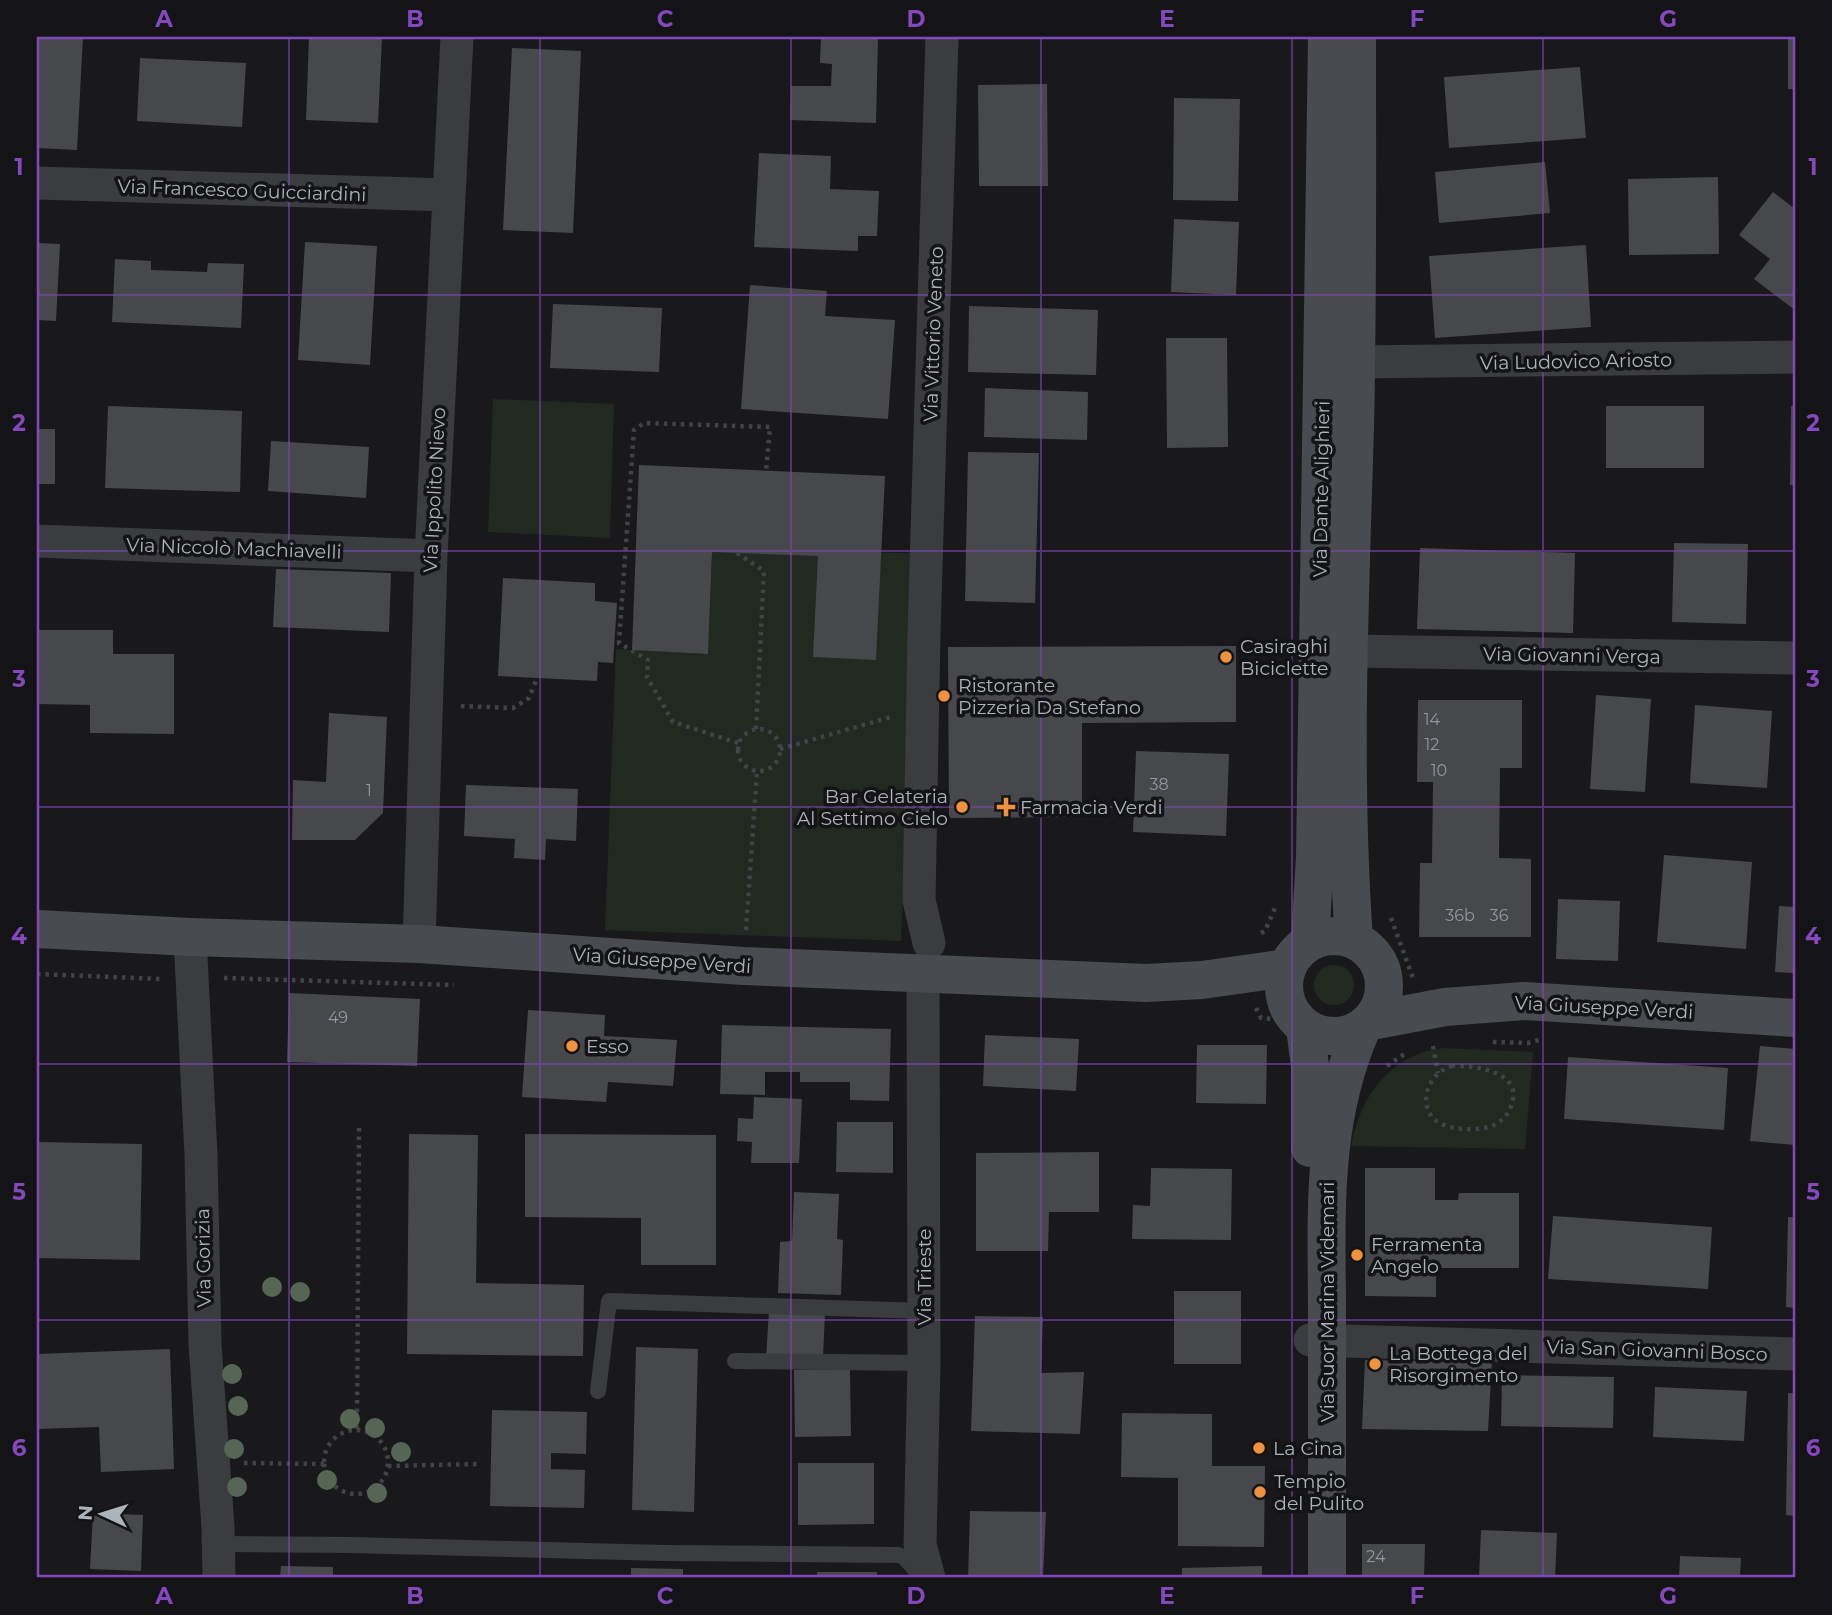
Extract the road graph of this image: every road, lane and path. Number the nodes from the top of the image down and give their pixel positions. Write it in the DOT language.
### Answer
graph roads {
  1 [pos="457,37"];
  2 [pos="942,37"];
  3 [pos="1327,37"];
  4 [pos="1357,37"];
  5 [pos="37,183"];
  6 [pos="448,195"];
  7 [pos="1795,357"];
  8 [pos="1356,362"];
  9 [pos="766,471"];
  10 [pos="37,541"];
  11 [pos="737,553"];
  12 [pos="430,556"];
  13 [pos="1349,651"];
  14 [pos="1795,658"];
  15 [pos="536,681"];
  16 [pos="461,706"];
  17 [pos="899,715"];
  18 [pos="755,729"];
  19 [pos="738,743"];
  20 [pos="780,749"];
  21 [pos="757,771"];
  22 [pos="37,929"];
  23 [pos="190,937"];
  24 [pos="1354,940"];
  25 [pos="419,944"];
  26 [pos="1299,955"];
  27 [pos="926,959"];
  28 [pos="744,965"];
  29 [pos="37,974"];
  30 [pos="173,980"];
  31 [pos="1795,1018"];
  32 [pos="1366,1025"];
  33 [pos="1306,1028"];
  34 [pos="1550,1038"];
  35 [pos="1431,1041"];
  36 [pos="1444,1042"];
  37 [pos="1486,1042"];
  38 [pos="1410,1051"];
  39 [pos="1384,1069"];
  40 [pos="359,1125"];
  41 [pos="1461,1128"];
  42 [pos="924,1311"];
  43 [pos="1318,1340"];
  44 [pos="1795,1354"];
  45 [pos="735,1362"];
  46 [pos="925,1363"];
  47 [pos="598,1391"];
  48 [pos="357,1429"];
  49 [pos="241,1463"];
  50 [pos="324,1464"];
  51 [pos="479,1464"];
  52 [pos="388,1466"];
  53 [pos="218,1544"];
  54 [pos="219,1578"];
  55 [pos="926,1578"];
  56 [pos="1309,1578"];
  57 [pos="1327,1578"];
  1 -- 6 [label="street, Via Ippolito Nievo"];
  2 -- 27 [label="street, Via Vittorio Veneto"];
  3 -- 26 [label="street, Via Dante Alighieri"];
  4 -- 8 [label="street, Via Dante Alighieri"];
  5 -- 6 [label="street, Via Francesco Guicciardini"];
  6 -- 12 [label="street, Via Ippolito Nievo"];
  7 -- 8 [label="street, Via Ludovico Ariosto"];
  8 -- 13 [label="street, Via Dante Alighieri"];
  9 -- 19 [label="path"];
  10 -- 12 [label="street, Via Niccolò Machiavelli"];
  11 -- 18 [label="path"];
  12 -- 25 [label="street, Via Ippolito Nievo"];
  13 -- 14 [label="street, Via Giovanni Verga"];
  13 -- 24 [label="street, Via Dante Alighieri"];
  15 -- 16 [label="path"];
  17 -- 20 [label="path"];
  18 -- 19 [label="path"];
  18 -- 20 [label="path"];
  19 -- 21 [label="path"];
  20 -- 21 [label="path"];
  21 -- 28 [label="path"];
  22 -- 23 [label="street, Via Giuseppe Verdi"];
  23 -- 25 [label="street, Via Giuseppe Verdi"];
  23 -- 53 [label="street, Via Gorizia"];
  24 -- 26 [label="street"];
  24 -- 32 [label="street"];
  25 -- 28 [label="street, Via Giuseppe Verdi"];
  26 -- 27 [label="street, Via Giuseppe Verdi"];
  26 -- 33 [label="street"];
  27 -- 28 [label="street, Via Giuseppe Verdi"];
  27 -- 42 [label="street, Via Trieste"];
  29 -- 30 [label="path"];
  31 -- 32 [label="street, Via Giuseppe Verdi"];
  32 -- 33 [label="street"];
  32 -- 43 [label="street, Via Suor Marina Videmari"];
  33 -- 43 [label="street, Via Suor Marina Videmari"];
  34 -- 37 [label="path"];
  35 -- 36 [label="path"];
  38 -- 39 [label="path"];
  40 -- 48 [label="path"];
  41 -- 41 [label="path"];
  42 -- 46 [label="street, Via Trieste"];
  42 -- 47 [label="lane"];
  43 -- 44 [label="street, Via San Giovanni Bosco"];
  43 -- 56 [label="street, Via Suor Marina Videmari"];
  43 -- 57 [label="street, Via Suor Marina Videmari"];
  45 -- 46 [label="lane"];
  46 -- 55 [label="street, Via Trieste"];
  48 -- 50 [label="path"];
  48 -- 52 [label="path"];
  49 -- 50 [label="path"];
  50 -- 52 [label="path"];
  51 -- 52 [label="path"];
  53 -- 54 [label="street, Via Gorizia"];
  53 -- 55 [label="lane"];
}
